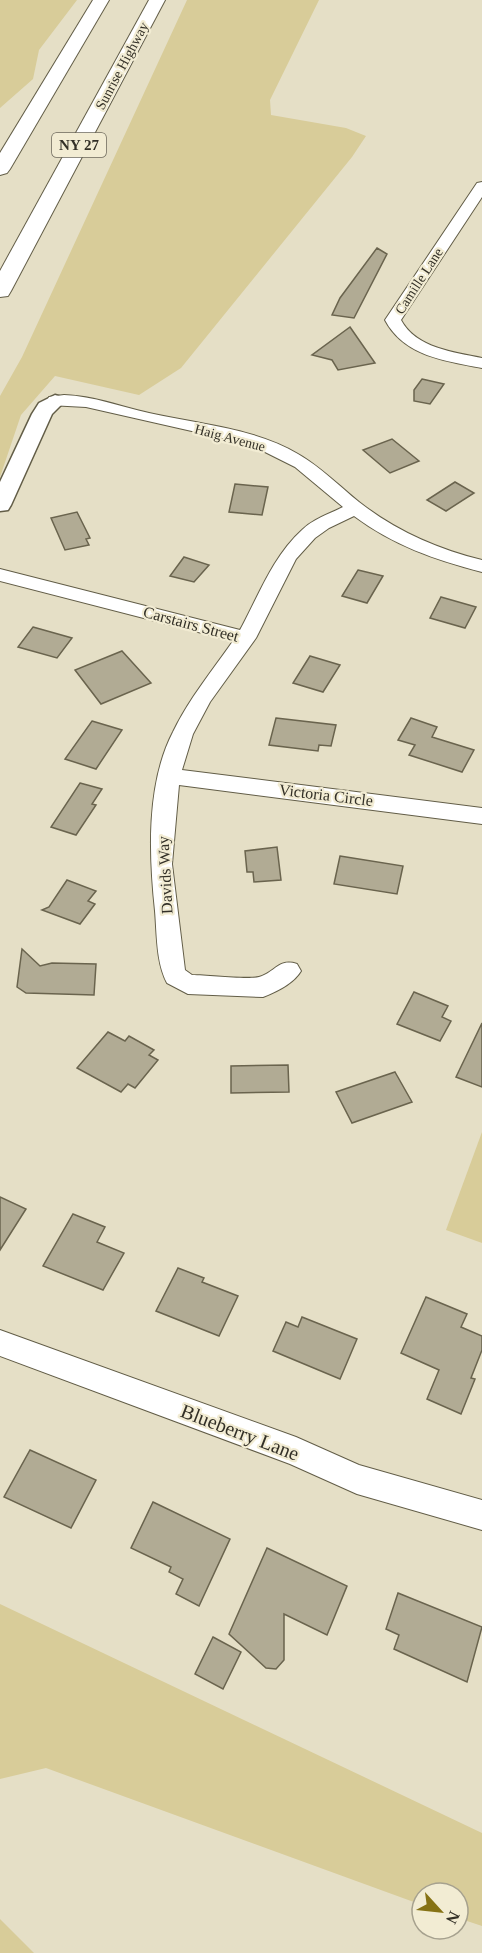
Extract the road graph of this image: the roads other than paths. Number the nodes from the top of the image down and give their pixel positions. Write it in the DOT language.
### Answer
graph roads {
  1 [pos="101,0"];
  2 [pos="158,0"];
  3 [pos="0,169"];
  4 [pos="482,186"];
  5 [pos="0,291"];
  6 [pos="482,363"];
  7 [pos="55,401"];
  8 [pos="0,504"];
  9 [pos="356,508"];
  10 [pos="482,566"];
  11 [pos="0,575"];
  12 [pos="246,638"];
  13 [pos="170,776"];
  14 [pos="482,816"];
  15 [pos="289,971"];
  16 [pos="0,1343"];
  17 [pos="482,1515"];
  1 -- 3 [label="highway"];
  2 -- 5 [label="highway, Sunrise Highway / NY 27"];
  4 -- 6 [label="street, Camille Lane"];
  7 -- 8 [label="street"];
  7 -- 9 [label="street, Haig Avenue"];
  9 -- 10 [label="street, Haig Avenue"];
  9 -- 12 [label="street, Carstairs Street"];
  11 -- 12 [label="street, Carstairs Street"];
  12 -- 13 [label="street, Davids Way"];
  13 -- 14 [label="street, Victoria Circle"];
  13 -- 15 [label="street, Davids Way"];
  16 -- 17 [label="street, Blueberry Lane"];
}
